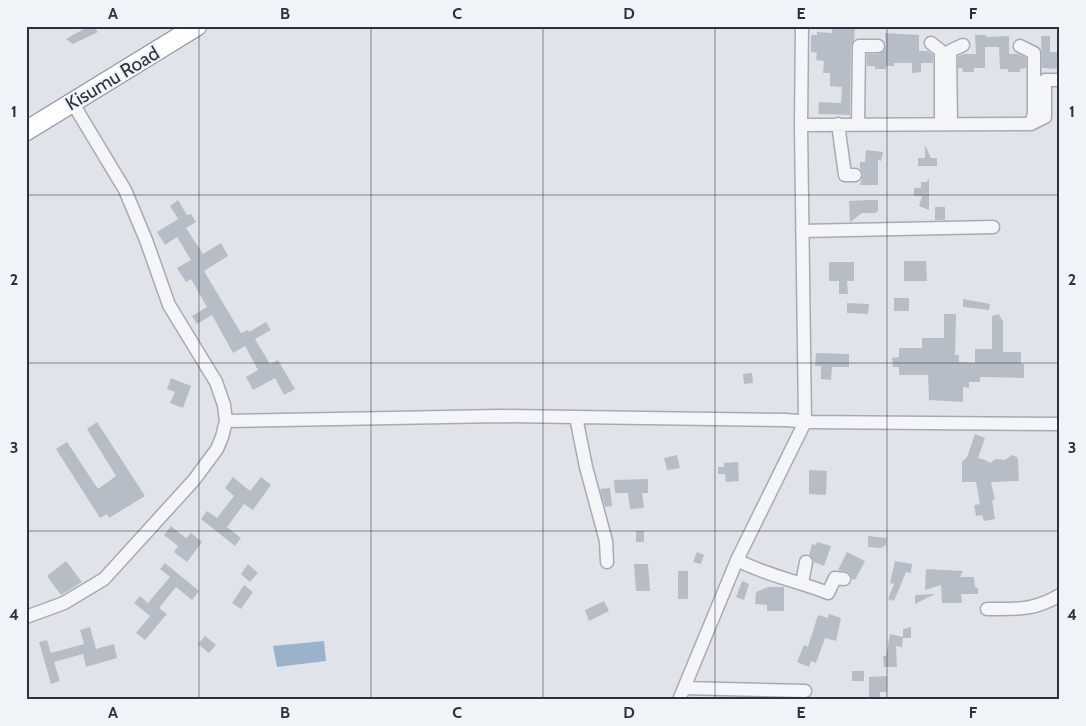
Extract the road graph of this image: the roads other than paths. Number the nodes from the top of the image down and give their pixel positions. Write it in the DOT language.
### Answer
graph roads {
  1 [pos="197,26"];
  2 [pos="802,26"];
  3 [pos="176,32"];
  4 [pos="931,43"];
  5 [pos="878,46"];
  6 [pos="963,46"];
  7 [pos="1020,46"];
  8 [pos="1060,80"];
  9 [pos="72,102"];
  10 [pos="838,124"];
  11 [pos="858,124"];
  12 [pos="946,124"];
  13 [pos="1031,124"];
  14 [pos="800,125"];
  15 [pos="26,131"];
  16 [pos="855,175"];
  17 [pos="993,227"];
  18 [pos="802,231"];
  19 [pos="576,417"];
  20 [pos="226,421"];
  21 [pos="805,422"];
  22 [pos="1060,424"];
  23 [pos="736,560"];
  24 [pos="607,562"];
  25 [pos="806,562"];
  26 [pos="844,579"];
  27 [pos="802,583"];
  28 [pos="1060,595"];
  29 [pos="987,609"];
  30 [pos="26,617"];
  31 [pos="805,691"];
  32 [pos="682,694"];
  1 -- 3 [label="highway, Kisumu Road"];
  2 -- 14 [label="street"];
  3 -- 9 [label="highway, Kisumu Road"];
  4 -- 12 [label="street"];
  5 -- 11 [label="street"];
  6 -- 12 [label="street"];
  7 -- 13 [label="street"];
  8 -- 13 [label="street"];
  9 -- 15 [label="highway, Kisumu Road"];
  9 -- 20 [label="street"];
  10 -- 11 [label="street"];
  10 -- 14 [label="street"];
  10 -- 16 [label="street"];
  11 -- 12 [label="street"];
  12 -- 13 [label="street"];
  14 -- 18 [label="street"];
  17 -- 18 [label="street"];
  18 -- 21 [label="street"];
  19 -- 20 [label="street"];
  19 -- 21 [label="street"];
  19 -- 24 [label="street"];
  20 -- 30 [label="street"];
  21 -- 22 [label="street"];
  21 -- 23 [label="street"];
  23 -- 27 [label="street"];
  23 -- 32 [label="street"];
  25 -- 27 [label="street"];
  26 -- 27 [label="street"];
  28 -- 29 [label="street"];
  31 -- 32 [label="street"];
}
